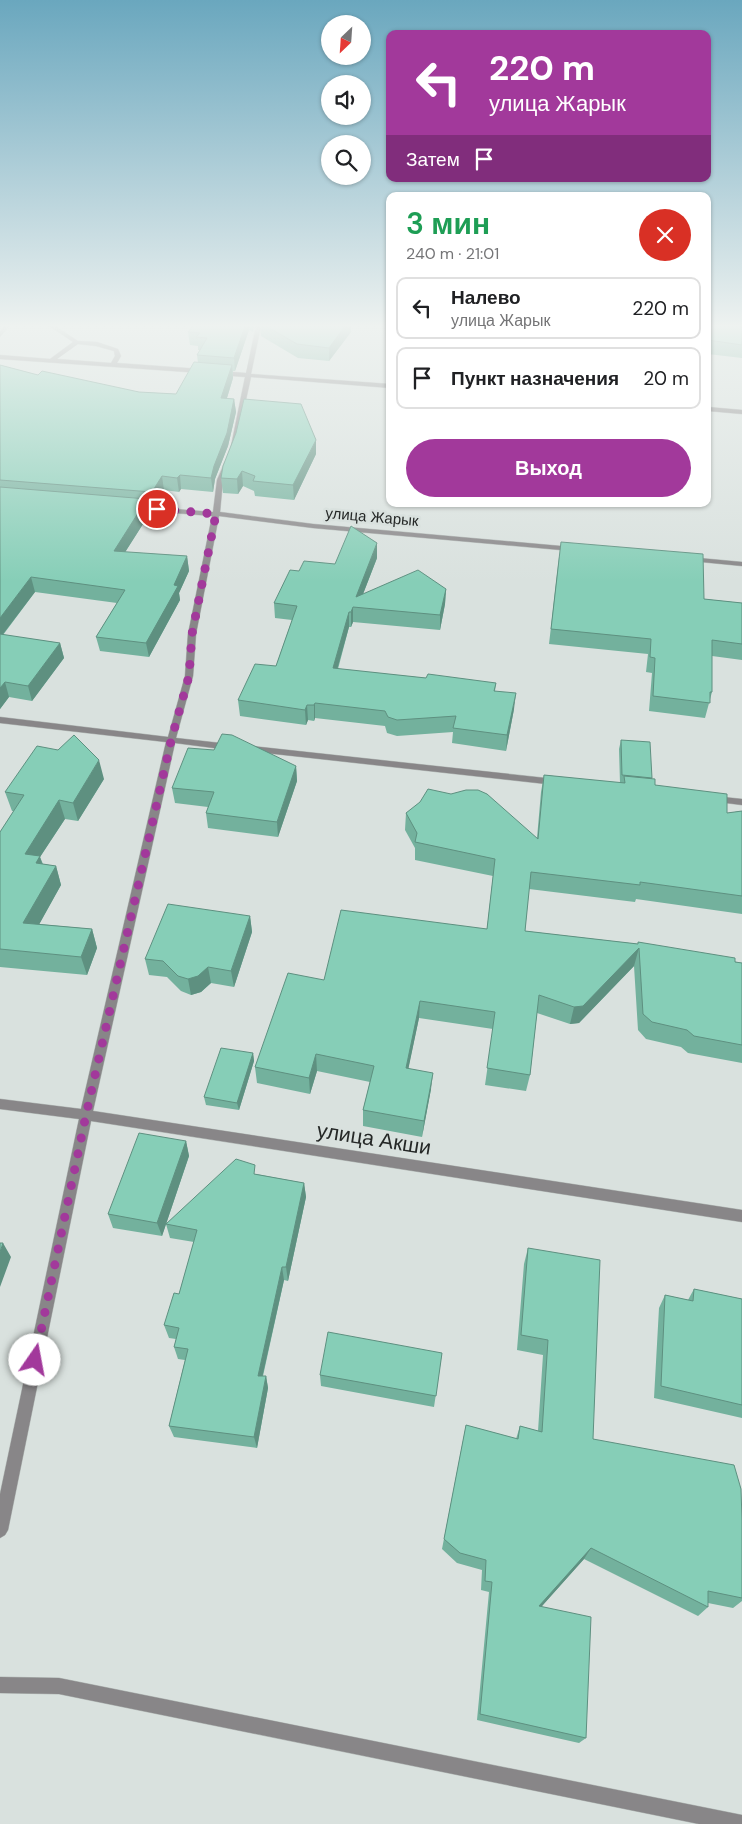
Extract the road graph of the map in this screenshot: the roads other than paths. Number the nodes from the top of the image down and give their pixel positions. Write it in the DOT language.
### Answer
graph roads {
  1 [pos="240,411"];
  2 [pos="727,411"];
  3 [pos="742,412"];
  4 [pos="127,507"];
  5 [pos="216,514"];
  6 [pos="578,549"];
  7 [pos="684,559"];
  8 [pos="742,564"];
  9 [pos="0,720"];
  10 [pos="171,741"];
  11 [pos="565,783"];
  12 [pos="703,798"];
  13 [pos="742,802"];
  14 [pos="0,1104"];
  15 [pos="86,1115"];
  16 [pos="742,1216"];
  17 [pos="0,1530"];
  18 [pos="0,1685"];
  19 [pos="742,1824"];
  1 -- 5 [label="street"];
  2 -- 3 [label="street"];
  4 -- 5 [label="street, улица Жарык"];
  5 -- 6 [label="street, улица Жарык"];
  5 -- 10 [label="street"];
  7 -- 8 [label="street"];
  9 -- 10 [label="street"];
  10 -- 11 [label="street"];
  10 -- 15 [label="street"];
  12 -- 13 [label="street"];
  14 -- 15 [label="street, улица Акши"];
  15 -- 16 [label="street, улица Акши"];
  15 -- 17 [label="street"];
  18 -- 19 [label="street"];
}
